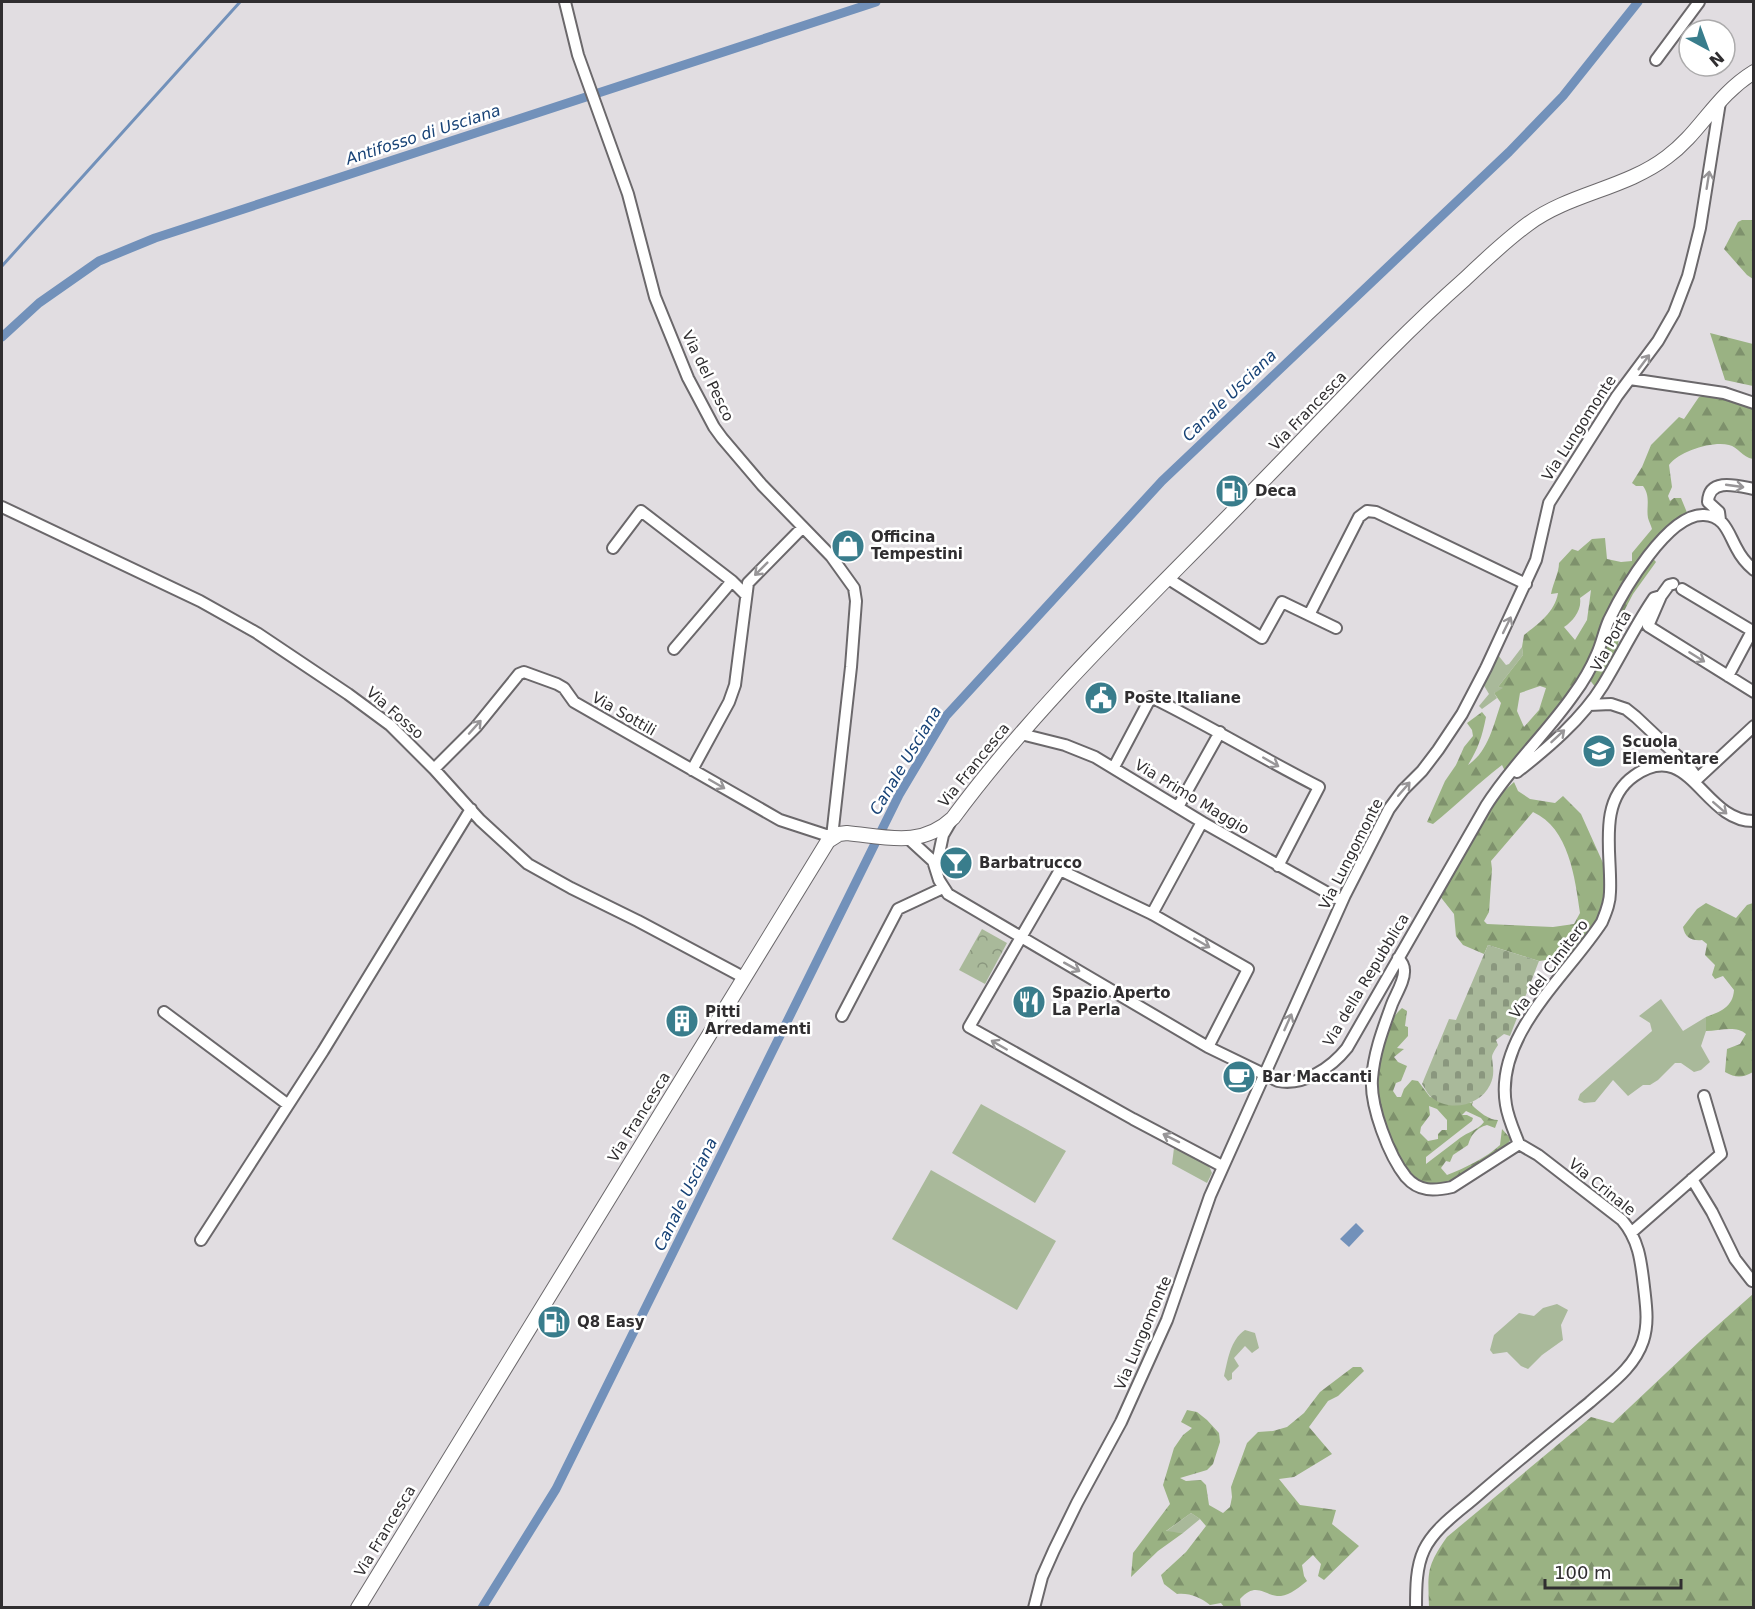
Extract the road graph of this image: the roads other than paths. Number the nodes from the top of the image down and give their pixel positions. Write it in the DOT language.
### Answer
graph roads {
  1 [pos="565,2"];
  2 [pos="1699,2"];
  3 [pos="1656,60"];
  4 [pos="1754,72"];
  5 [pos="1720,99"];
  6 [pos="1630,379"];
  7 [pos="1754,403"];
  8 [pos="1754,489"];
  9 [pos="2,507"];
  10 [pos="1720,520"];
  11 [pos="802,528"];
  12 [pos="613,548"];
  13 [pos="1754,570"];
  14 [pos="1167,578"];
  15 [pos="732,581"];
  16 [pos="1526,584"];
  17 [pos="746,595"];
  18 [pos="1661,596"];
  19 [pos="1309,615"];
  20 [pos="1336,628"];
  21 [pos="1753,632"];
  22 [pos="674,649"];
  23 [pos="1728,676"];
  24 [pos="1754,692"];
  25 [pos="1589,705"];
  26 [pos="1754,726"];
  27 [pos="1220,732"];
  28 [pos="1020,734"];
  29 [pos="1114,767"];
  30 [pos="434,769"];
  31 [pos="692,770"];
  32 [pos="1695,782"];
  33 [pos="1498,788"];
  34 [pos="1178,807"];
  35 [pos="471,809"];
  36 [pos="953,818"];
  37 [pos="1754,821"];
  38 [pos="1202,822"];
  39 [pos="927,835"];
  40 [pos="832,837"];
  41 [pos="909,839"];
  42 [pos="936,862"];
  43 [pos="1278,866"];
  44 [pos="943,888"];
  45 [pos="1343,898"];
  46 [pos="1152,914"];
  47 [pos="1021,938"];
  48 [pos="1398,958"];
  49 [pos="743,976"];
  50 [pos="164,1012"];
  51 [pos="842,1016"];
  52 [pos="1208,1047"];
  53 [pos="1264,1075"];
  54 [pos="1704,1096"];
  55 [pos="287,1104"];
  56 [pos="1520,1144"];
  57 [pos="1222,1166"];
  58 [pos="1692,1179"];
  59 [pos="1632,1232"];
  60 [pos="201,1240"];
  61 [pos="1752,1281"];
  62 [pos="358,1608"];
  63 [pos="1034,1608"];
  64 [pos="1416,1608"];
  1 -- 11 [label="street, Via del Pesco"];
  2 -- 3 [label="street"];
  4 -- 5 [label="main road, Via Francesca"];
  6 -- 5 [label="street, Via Lungomonte, one-way"];
  5 -- 14 [label="main road, Via Francesca"];
  6 -- 7 [label="street"];
  6 -- 16 [label="street, Via Lungomonte"];
  10 -- 8 [label="street, one-way"];
  9 -- 30 [label="street, Via Fosso"];
  10 -- 13 [label="street"];
  10 -- 33 [label="street, Via della Repubblica"];
  11 -- 17 [label="street, one-way"];
  11 -- 40 [label="street, Via del Pesco"];
  12 -- 15 [label="street"];
  14 -- 19 [label="street"];
  14 -- 28 [label="main road, Via Francesca"];
  15 -- 17 [label="street"];
  15 -- 22 [label="street"];
  16 -- 19 [label="street"];
  45 -- 16 [label="street, Via Lungomonte, one-way"];
  17 -- 31 [label="street"];
  18 -- 21 [label="street, Via Porta"];
  18 -- 23 [label="street, Via Porta, one-way"];
  18 -- 25 [label="street, Via Porta"];
  19 -- 20 [label="street"];
  21 -- 23 [label="street"];
  23 -- 24 [label="street"];
  25 -- 32 [label="street"];
  33 -- 25 [label="street, Via della Repubblica, one-way"];
  26 -- 32 [label="street"];
  27 -- 29 [label="street"];
  27 -- 34 [label="street"];
  27 -- 43 [label="street, one-way"];
  28 -- 29 [label="street, Via Primo Maggio"];
  28 -- 36 [label="main road, Via Francesca"];
  29 -- 34 [label="street, Via Primo Maggio"];
  30 -- 31 [label="street, Via Sottili, one-way"];
  30 -- 35 [label="street, Via Fosso"];
  31 -- 40 [label="street, Via Sottili, one-way"];
  32 -- 37 [label="street, one-way"];
  32 -- 56 [label="street, Via del Cimitero"];
  33 -- 48 [label="street, Via della Repubblica"];
  34 -- 38 [label="street, Via Primo Maggio"];
  35 -- 49 [label="street, Via Fosso"];
  35 -- 55 [label="street"];
  36 -- 39 [label="main road, Via Francesca"];
  36 -- 42 [label="street"];
  38 -- 43 [label="street, Via Primo Maggio"];
  38 -- 46 [label="street"];
  39 -- 41 [label="main road, Via Francesca"];
  39 -- 42 [label="street"];
  40 -- 41 [label="main road, Via Francesca"];
  40 -- 49 [label="main road, Via Francesca"];
  41 -- 42 [label="street"];
  42 -- 44 [label="street"];
  43 -- 45 [label="street, Via Primo Maggio"];
  44 -- 47 [label="street, Via della Repubblica"];
  44 -- 51 [label="street"];
  53 -- 45 [label="street, Via Lungomonte, one-way"];
  46 -- 47 [label="street"];
  46 -- 52 [label="street, one-way"];
  47 -- 52 [label="street, Via della Repubblica, one-way"];
  57 -- 47 [label="street, one-way"];
  48 -- 53 [label="street, Via della Repubblica"];
  48 -- 56 [label="street"];
  49 -- 62 [label="main road, Via Francesca"];
  50 -- 55 [label="street"];
  52 -- 53 [label="street, Via della Repubblica"];
  53 -- 57 [label="street, Via Lungomonte"];
  54 -- 58 [label="street"];
  55 -- 60 [label="street"];
  56 -- 59 [label="street, Via Crinale"];
  57 -- 63 [label="street, Via Lungomonte"];
  58 -- 59 [label="street"];
  58 -- 61 [label="street"];
  59 -- 64 [label="street, Via Crinale"];
}
